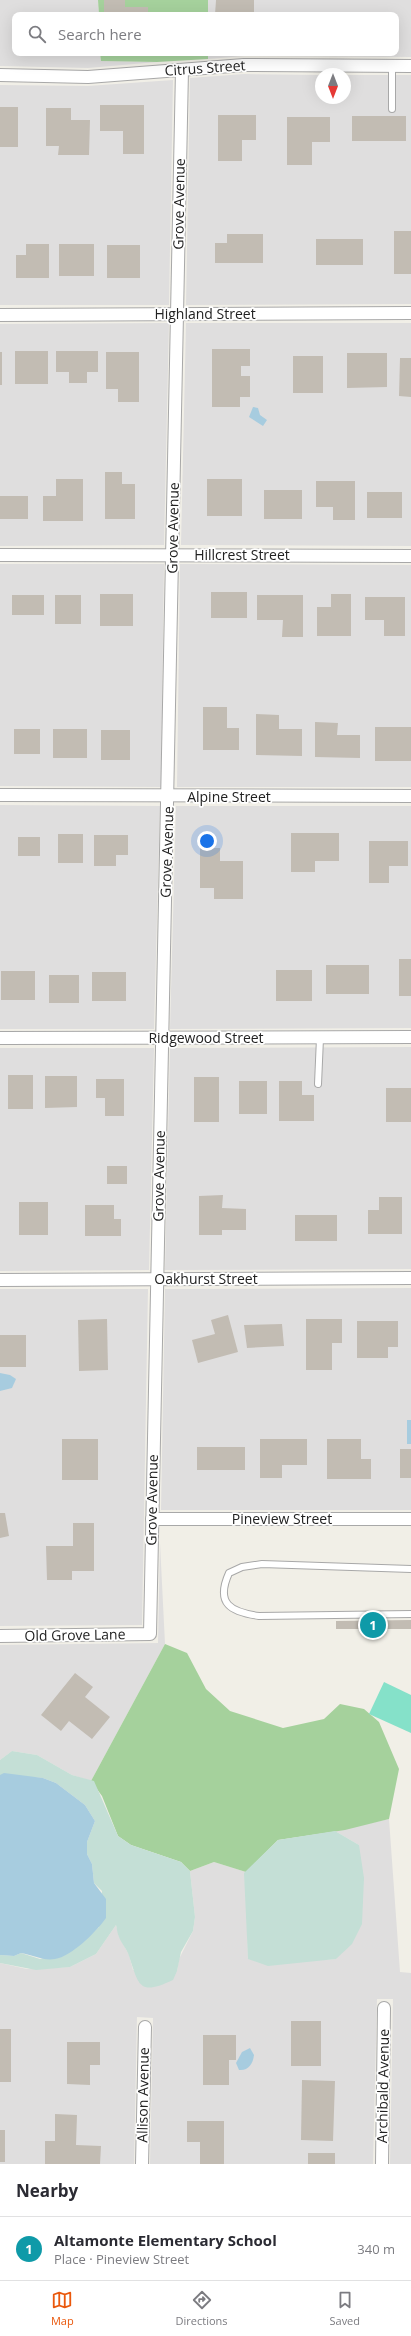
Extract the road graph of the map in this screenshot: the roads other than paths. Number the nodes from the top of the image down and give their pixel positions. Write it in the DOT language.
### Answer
graph roads {
  1 [pos="392,66"];
  2 [pos="411,66"];
  3 [pos="182,70"];
  4 [pos="0,75"];
  5 [pos="392,109"];
  6 [pos="411,313"];
  7 [pos="177,314"];
  8 [pos="0,315"];
  9 [pos="172,554"];
  10 [pos="0,555"];
  11 [pos="411,556"];
  12 [pos="0,795"];
  13 [pos="411,796"];
  14 [pos="168,797"];
  15 [pos="411,1037"];
  16 [pos="0,1038"];
  17 [pos="162,1038"];
  18 [pos="320,1038"];
  19 [pos="318,1084"];
  20 [pos="411,1278"];
  21 [pos="0,1280"];
  22 [pos="157,1280"];
  23 [pos="152,1519"];
  24 [pos="411,1519"];
  25 [pos="411,1569"];
  26 [pos="411,1614"];
  27 [pos="150,1634"];
  28 [pos="0,1636"];
  29 [pos="384,2008"];
  30 [pos="145,2027"];
  31 [pos="142,2164"];
  32 [pos="382,2164"];
  1 -- 2 [label="street, Citrus Street"];
  1 -- 3 [label="street, Citrus Street"];
  1 -- 5 [label="lane"];
  3 -- 4 [label="street, Citrus Street"];
  3 -- 7 [label="street, Grove Avenue"];
  6 -- 7 [label="street, Highland Street"];
  7 -- 8 [label="street, Highland Street"];
  7 -- 9 [label="street, Grove Avenue"];
  9 -- 10 [label="street, Hillcrest Street"];
  9 -- 11 [label="street, Hillcrest Street"];
  9 -- 14 [label="street, Grove Avenue"];
  12 -- 14 [label="street, Alpine Street"];
  13 -- 14 [label="street, Alpine Street"];
  14 -- 17 [label="street, Grove Avenue"];
  15 -- 18 [label="street, Ridgewood Street"];
  16 -- 17 [label="street, Ridgewood Street"];
  17 -- 18 [label="street, Ridgewood Street"];
  17 -- 22 [label="street, Grove Avenue"];
  18 -- 19 [label="lane"];
  20 -- 22 [label="street, Oakhurst Street"];
  21 -- 22 [label="street, Oakhurst Street"];
  22 -- 23 [label="street, Grove Avenue"];
  23 -- 24 [label="street, Pineview Street"];
  23 -- 27 [label="street, Grove Avenue"];
  25 -- 26 [label="lane"];
  27 -- 28 [label="street, Old Grove Lane"];
  29 -- 32 [label="street, Archibald Avenue"];
  30 -- 31 [label="street, Allison Avenue"];
}
